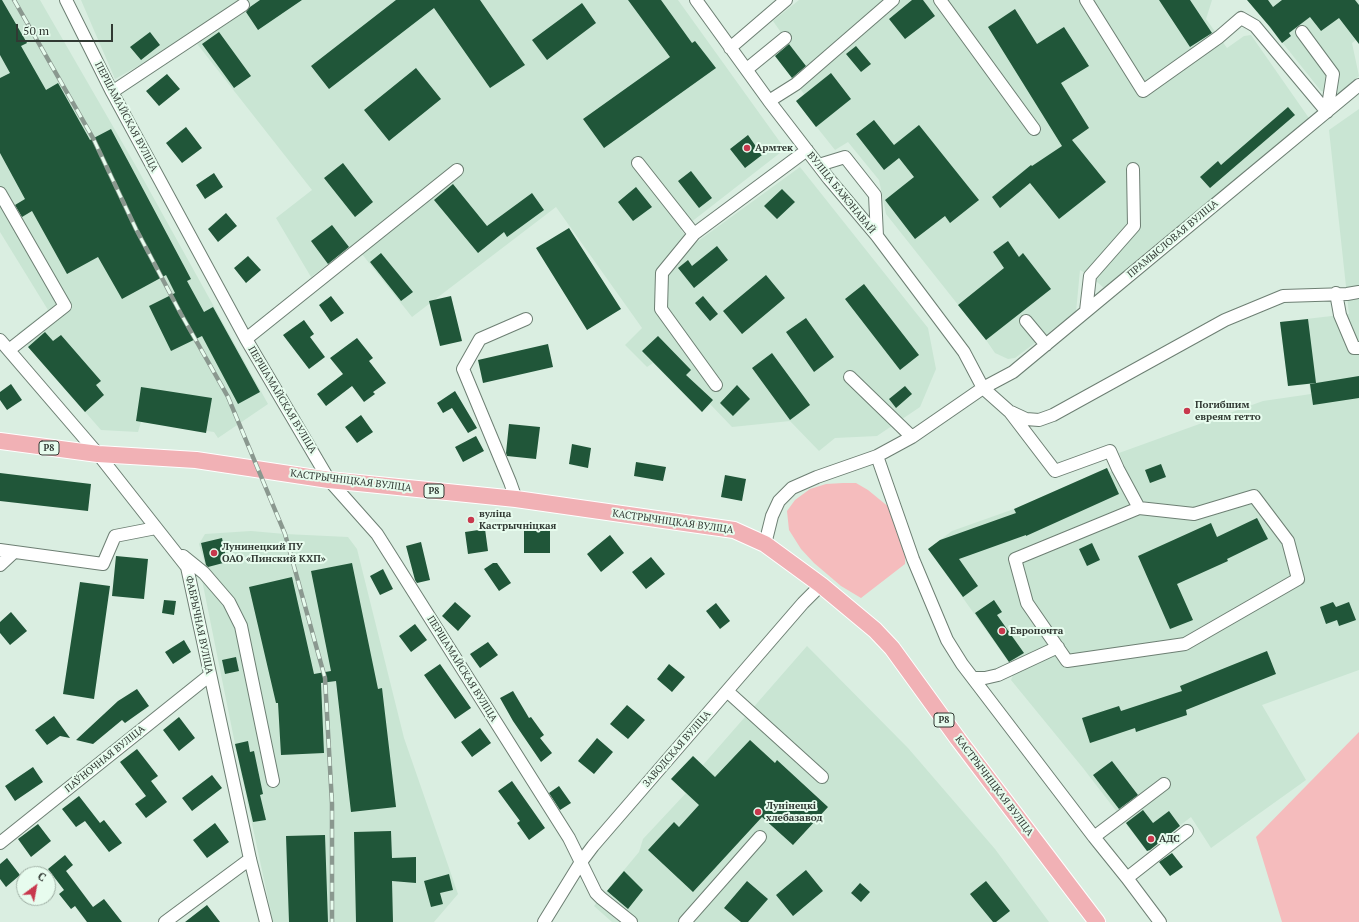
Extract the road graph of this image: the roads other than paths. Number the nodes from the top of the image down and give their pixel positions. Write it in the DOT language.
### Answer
graph roads {
  1 [pos="66,0"];
  2 [pos="696,0"];
  3 [pos="786,0"];
  4 [pos="893,0"];
  5 [pos="940,0"];
  6 [pos="1086,0"];
  7 [pos="243,5"];
  8 [pos="1302,32"];
  9 [pos="785,38"];
  10 [pos="730,48"];
  11 [pos="747,69"];
  12 [pos="1359,85"];
  13 [pos="112,92"];
  14 [pos="769,102"];
  15 [pos="1327,112"];
  16 [pos="1034,129"];
  17 [pos="807,150"];
  18 [pos="638,163"];
  19 [pos="819,166"];
  20 [pos="1133,169"];
  21 [pos="457,170"];
  22 [pos="0,193"];
  23 [pos="694,234"];
  24 [pos="877,236"];
  25 [pos="1359,292"];
  26 [pos="1336,293"];
  27 [pos="1086,311"];
  28 [pos="526,319"];
  29 [pos="1026,321"];
  30 [pos="246,339"];
  31 [pos="0,340"];
  32 [pos="1046,345"];
  33 [pos="1359,348"];
  34 [pos="9,350"];
  35 [pos="850,377"];
  36 [pos="716,385"];
  37 [pos="984,388"];
  38 [pos="1010,412"];
  39 [pos="912,437"];
  40 [pos="0,441"];
  41 [pos="98,454"];
  42 [pos="877,456"];
  43 [pos="329,480"];
  44 [pos="516,499"];
  45 [pos="1139,508"];
  46 [pos="156,528"];
  47 [pos="766,544"];
  48 [pos="171,547"];
  49 [pos="0,550"];
  50 [pos="14,552"];
  51 [pos="0,565"];
  52 [pos="821,586"];
  53 [pos="1058,648"];
  54 [pos="210,675"];
  55 [pos="973,678"];
  56 [pos="727,691"];
  57 [pos="822,777"];
  58 [pos="273,781"];
  59 [pos="1164,784"];
  60 [pos="1187,831"];
  61 [pos="760,837"];
  62 [pos="1094,837"];
  63 [pos="0,843"];
  64 [pos="250,859"];
  65 [pos="581,862"];
  66 [pos="1127,878"];
  67 [pos="165,922"];
  68 [pos="266,922"];
  69 [pos="544,922"];
  70 [pos="631,922"];
  71 [pos="685,922"];
  72 [pos="1097,922"];
  73 [pos="1160,922"];
  1 -- 13 [label="street, ПЕРШАМАЙСКАЯ ВУЛІЦА"];
  2 -- 10 [label="street, ВУЛІЦА БАЖЭНАВАЙ"];
  3 -- 10 [label="street"];
  4 -- 14 [label="street"];
  5 -- 16 [label="street"];
  6 -- 15 [label="street"];
  7 -- 13 [label="street"];
  8 -- 15 [label="street"];
  9 -- 11 [label="street"];
  10 -- 11 [label="street, ВУЛІЦА БАЖЭНАВАЙ"];
  11 -- 14 [label="street, ВУЛІЦА БАЖЭНАВАЙ"];
  12 -- 15 [label="street, ПРАМЫСЛОВАЯ ВУЛІЦА"];
  13 -- 30 [label="street, ПЕРШАМАЙСКАЯ ВУЛІЦА"];
  14 -- 17 [label="street, ВУЛІЦА БАЖЭНАВАЙ"];
  15 -- 27 [label="street, ПРАМЫСЛОВАЯ ВУЛІЦА"];
  17 -- 19 [label="street, ВУЛІЦА БАЖЭНАВАЙ"];
  17 -- 23 [label="street"];
  18 -- 23 [label="street"];
  19 -- 24 [label="street, ВУЛІЦА БАЖЭНАВАЙ"];
  19 -- 24 [label="street"];
  20 -- 27 [label="street"];
  21 -- 30 [label="street"];
  22 -- 34 [label="street"];
  23 -- 36 [label="street"];
  24 -- 37 [label="street, ВУЛІЦА БАЖЭНАВАЙ"];
  25 -- 26 [label="street"];
  26 -- 33 [label="street"];
  26 -- 38 [label="street"];
  27 -- 32 [label="street, ПРАМЫСЛОВАЯ ВУЛІЦА"];
  28 -- 44 [label="street"];
  29 -- 32 [label="street"];
  30 -- 43 [label="street, ПЕРШАМАЙСКАЯ ВУЛІЦА"];
  31 -- 34 [label="street, ФАБРЫЧНАЯ ВУЛІЦА"];
  32 -- 37 [label="street, ПРАМЫСЛОВАЯ ВУЛІЦА"];
  34 -- 41 [label="street, ФАБРЫЧНАЯ ВУЛІЦА"];
  35 -- 39 [label="street"];
  37 -- 38 [label="street, ВУЛІЦА БАЖЭНАВАЙ"];
  37 -- 39 [label="street, ПРАМЫСЛОВАЯ ВУЛІЦА"];
  38 -- 45 [label="street"];
  39 -- 42 [label="street, ПРАМЫСЛОВАЯ ВУЛІЦА"];
  40 -- 41 [label="main road, Р8"];
  41 -- 43 [label="main road, КАСТРЫЧНІЦКАЯ ВУЛІЦА / Р8"];
  41 -- 46 [label="street, ФАБРЫЧНАЯ ВУЛІЦА"];
  42 -- 47 [label="street, ПРАМЫСЛОВАЯ ВУЛІЦА"];
  42 -- 55 [label="street"];
  43 -- 44 [label="main road, КАСТРЫЧНІЦКАЯ ВУЛІЦА / Р8"];
  43 -- 65 [label="street, ПЕРШАМАЙСКАЯ ВУЛІЦА"];
  44 -- 47 [label="main road, КАСТРЫЧНІЦКАЯ ВУЛІЦА / Р8"];
  45 -- 53 [label="street"];
  45 -- 53 [label="street"];
  46 -- 48 [label="street, ФАБРЫЧНАЯ ВУЛІЦА"];
  46 -- 50 [label="street"];
  47 -- 52 [label="main road, КАСТРЫЧНІЦКАЯ ВУЛІЦА / Р8"];
  48 -- 54 [label="street, ФАБРЫЧНАЯ ВУЛІЦА"];
  48 -- 58 [label="street"];
  49 -- 50 [label="street"];
  50 -- 51 [label="street"];
  52 -- 56 [label="street, ЗАВОДСКАЯ ВУЛІЦА"];
  52 -- 72 [label="main road, КАСТРЫЧНІЦКАЯ ВУЛІЦА / Р8"];
  53 -- 55 [label="street"];
  54 -- 63 [label="street, ПАЎНОЧНАЯ ВУЛІЦА"];
  54 -- 64 [label="street, ФАБРЫЧНАЯ ВУЛІЦА"];
  55 -- 62 [label="street"];
  56 -- 57 [label="street"];
  56 -- 65 [label="street, ЗАВОДСКАЯ ВУЛІЦА"];
  59 -- 62 [label="street"];
  60 -- 66 [label="street"];
  61 -- 71 [label="street"];
  62 -- 66 [label="street"];
  64 -- 67 [label="street"];
  64 -- 68 [label="street, ФАБРЫЧНАЯ ВУЛІЦА"];
  65 -- 69 [label="street, ЗАВОДСКАЯ ВУЛІЦА"];
  65 -- 70 [label="street, ПЕРШАМАЙСКАЯ ВУЛІЦА"];
  66 -- 73 [label="street"];
}
